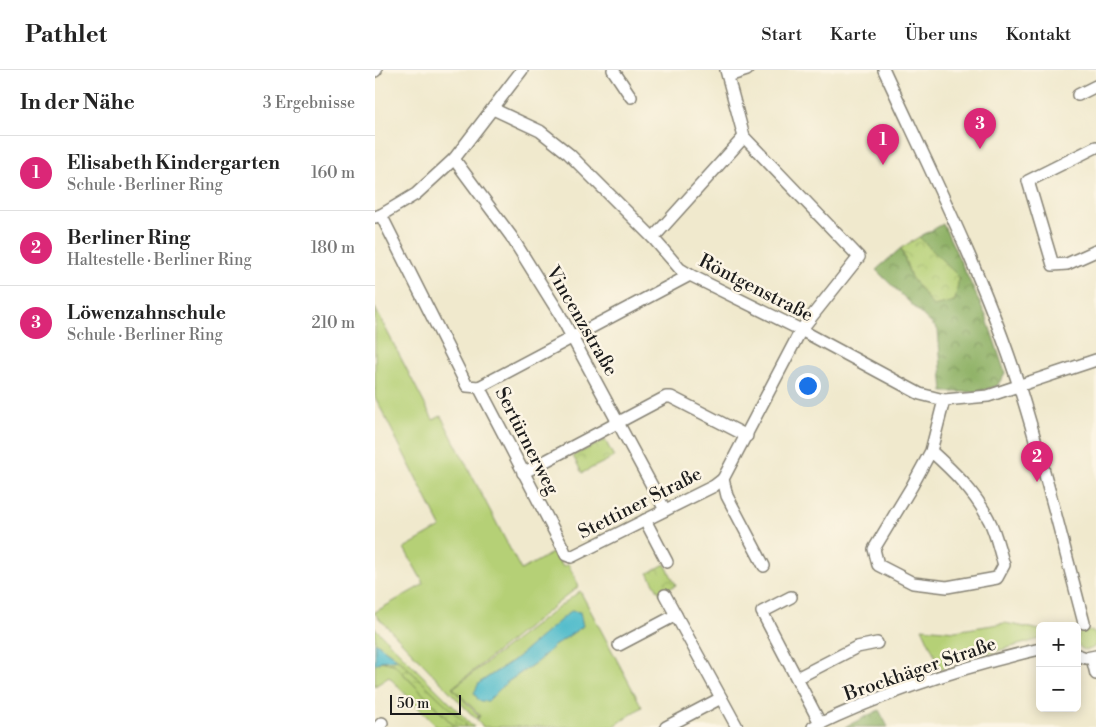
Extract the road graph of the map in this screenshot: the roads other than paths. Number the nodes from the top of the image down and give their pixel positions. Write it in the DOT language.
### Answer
graph roads {
  1 [pos="521,70"];
  2 [pos="613,70"];
  3 [pos="747,70"];
  4 [pos="884,70"];
  5 [pos="727,73"];
  6 [pos="1096,86"];
  7 [pos="1078,95"];
  8 [pos="631,97"];
  9 [pos="493,109"];
  10 [pos="744,137"];
  11 [pos="1096,147"];
  12 [pos="454,159"];
  13 [pos="378,216"];
  14 [pos="653,238"];
  15 [pos="1096,251"];
  16 [pos="689,275"];
  17 [pos="801,330"];
  18 [pos="572,338"];
  19 [pos="1096,360"];
  20 [pos="1019,386"];
  21 [pos="479,387"];
  22 [pos="944,400"];
  23 [pos="619,422"];
  24 [pos="747,436"];
  25 [pos="931,451"];
  26 [pos="523,473"];
  27 [pos="723,479"];
  28 [pos="665,510"];
  29 [pos="645,520"];
  30 [pos="571,557"];
  31 [pos="667,562"];
  32 [pos="763,566"];
  33 [pos="665,595"];
  34 [pos="791,597"];
  35 [pos="676,615"];
  36 [pos="1080,622"];
  37 [pos="1081,625"];
  38 [pos="1096,625"];
  39 [pos="877,643"];
  40 [pos="619,645"];
  41 [pos="1036,650"];
  42 [pos="1081,656"];
  43 [pos="1094,657"];
  44 [pos="1096,674"];
  45 [pos="797,678"];
  46 [pos="721,698"];
  47 [pos="817,725"];
  48 [pos="666,727"];
  49 [pos="737,727"];
  1 -- 9 [label="street"];
  2 -- 8 [label="street"];
  3 -- 5 [label="street"];
  4 -- 20 [label="street"];
  5 -- 10 [label="street"];
  6 -- 7 [label="street"];
  9 -- 12 [label="street"];
  9 -- 14 [label="street, Röntgenstraße"];
  10 -- 14 [label="street"];
  10 -- 17 [label="street"];
  11 -- 15 [label="street"];
  12 -- 13 [label="street"];
  12 -- 18 [label="street, Vincenzstraße"];
  13 -- 21 [label="street, Sertürnerweg"];
  14 -- 16 [label="street, Röntgenstraße"];
  16 -- 17 [label="street, Röntgenstraße"];
  16 -- 18 [label="street"];
  17 -- 22 [label="street, Röntgenstraße"];
  17 -- 24 [label="street"];
  18 -- 21 [label="street"];
  18 -- 23 [label="street, Vincenzstraße"];
  19 -- 20 [label="street, Röntgenstraße"];
  20 -- 22 [label="street, Röntgenstraße"];
  20 -- 36 [label="street"];
  21 -- 26 [label="street, Sertürnerweg"];
  22 -- 25 [label="street"];
  23 -- 24 [label="street"];
  23 -- 26 [label="street"];
  23 -- 28 [label="street, Vincenzstraße"];
  24 -- 27 [label="street"];
  25 -- 25 [label="street"];
  26 -- 30 [label="street, Sertürnerweg"];
  27 -- 28 [label="street, Stettiner Straße"];
  27 -- 32 [label="street"];
  28 -- 29 [label="street, Stettiner Straße"];
  29 -- 30 [label="street, Stettiner Straße"];
  29 -- 31 [label="street"];
  33 -- 35 [label="street"];
  34 -- 45 [label="street"];
  35 -- 40 [label="street"];
  35 -- 46 [label="street"];
  37 -- 38 [label="street"];
  39 -- 45 [label="street"];
  41 -- 47 [label="street, Brockhäger Straße"];
  42 -- 43 [label="street"];
  43 -- 44 [label="street"];
  45 -- 47 [label="street"];
  46 -- 48 [label="street"];
  46 -- 49 [label="street"];
}
